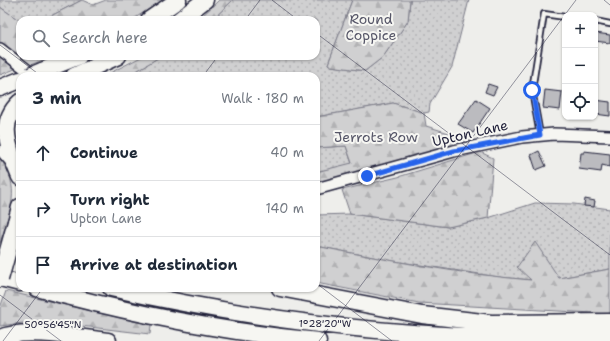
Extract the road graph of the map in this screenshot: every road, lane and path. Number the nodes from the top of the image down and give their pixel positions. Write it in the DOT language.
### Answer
graph roads {
  1 [pos="178,0"];
  2 [pos="205,0"];
  3 [pos="155,16"];
  4 [pos="184,16"];
  5 [pos="562,17"];
  6 [pos="598,22"];
  7 [pos="610,24"];
  8 [pos="0,49"];
  9 [pos="69,60"];
  10 [pos="109,60"];
  11 [pos="33,72"];
  12 [pos="41,72"];
  13 [pos="83,72"];
  14 [pos="16,82"];
  15 [pos="0,88"];
  16 [pos="16,107"];
  17 [pos="540,135"];
  18 [pos="610,136"];
  19 [pos="0,145"];
  20 [pos="13,160"];
  21 [pos="16,167"];
  22 [pos="320,188"];
  23 [pos="16,222"];
  24 [pos="0,260"];
  25 [pos="16,265"];
  26 [pos="0,278"];
  27 [pos="16,282"];
  28 [pos="54,292"];
  29 [pos="129,292"];
  30 [pos="301,292"];
  31 [pos="610,322"];
  32 [pos="610,336"];
  33 [pos="0,338"];
  34 [pos="108,341"];
  35 [pos="318,341"];
  1 -- 3 [label="highway"];
  2 -- 4 [label="highway"];
  5 -- 17 [label="lane"];
  6 -- 7 [label="lane"];
  8 -- 11 [label="street"];
  9 -- 12 [label="highway"];
  10 -- 13 [label="highway"];
  14 -- 15 [label="highway"];
  16 -- 20 [label="highway"];
  17 -- 18 [label="street, Upton Lane"];
  17 -- 22 [label="street, Upton Lane"];
  19 -- 20 [label="highway"];
  20 -- 21 [label="highway"];
  23 -- 26 [label="highway, bridge"];
  24 -- 25 [label="highway"];
  26 -- 27 [label="highway"];
  28 -- 35 [label="highway"];
  29 -- 32 [label="highway"];
  30 -- 31 [label="highway"];
  33 -- 34 [label="highway"];
}
